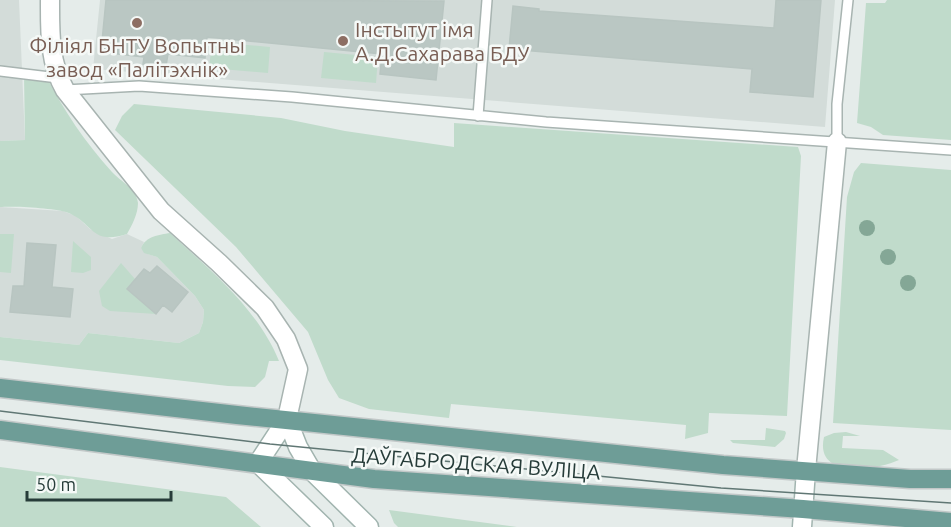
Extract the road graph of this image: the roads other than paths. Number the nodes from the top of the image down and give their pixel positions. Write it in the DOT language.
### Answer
graph roads {
  1 [pos="50,0"];
  2 [pos="487,0"];
  3 [pos="848,0"];
  4 [pos="0,71"];
  5 [pos="61,84"];
  6 [pos="478,116"];
  7 [pos="837,142"];
  8 [pos="951,150"];
  9 [pos="0,388"];
  10 [pos="286,419"];
  11 [pos="0,430"];
  12 [pos="258,463"];
  13 [pos="806,470"];
  14 [pos="312,471"];
  15 [pos="951,479"];
  16 [pos="803,518"];
  17 [pos="951,522"];
  18 [pos="324,527"];
  19 [pos="369,527"];
  1 -- 5 [label="street"];
  2 -- 6 [label="lane"];
  3 -- 7 [label="lane"];
  4 -- 5 [label="lane"];
  5 -- 6 [label="lane"];
  5 -- 10 [label="street"];
  6 -- 7 [label="lane"];
  7 -- 8 [label="lane"];
  7 -- 13 [label="street"];
  9 -- 10 [label="main road, ДАЎГАБРОДСКАЯ ВУЛІЦА"];
  10 -- 12 [label="street"];
  10 -- 13 [label="main road, ДАЎГАБРОДСКАЯ ВУЛІЦА"];
  10 -- 14 [label="street"];
  11 -- 12 [label="main road, ДАЎГАБРОДСКАЯ ВУЛІЦА"];
  12 -- 14 [label="main road, ДАЎГАБРОДСКАЯ ВУЛІЦА"];
  12 -- 18 [label="street"];
  13 -- 15 [label="main road, ДАЎГАБРОДСКАЯ ВУЛІЦА"];
  13 -- 16 [label="street"];
  14 -- 16 [label="main road, ДАЎГАБРОДСКАЯ ВУЛІЦА"];
  14 -- 19 [label="street"];
  16 -- 17 [label="main road, ДАЎГАБРОДСКАЯ ВУЛІЦА"];
}
